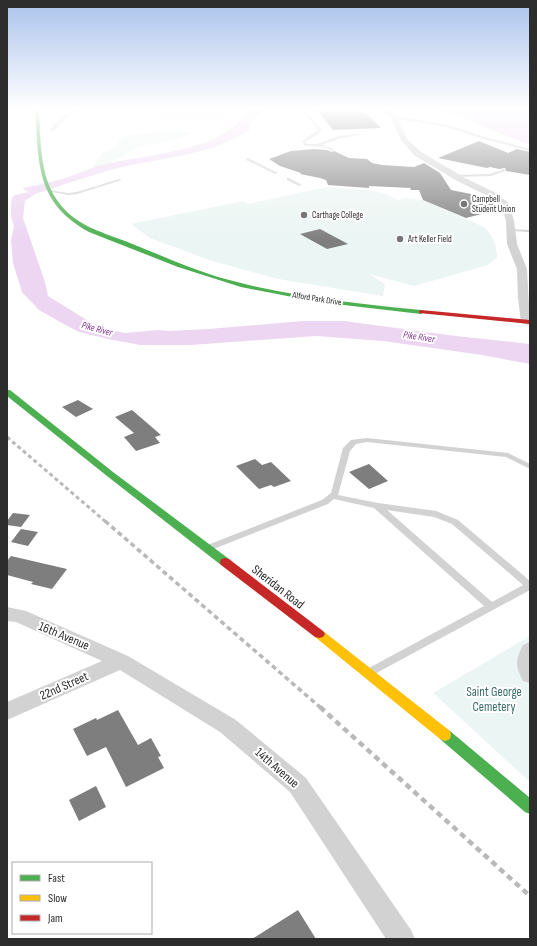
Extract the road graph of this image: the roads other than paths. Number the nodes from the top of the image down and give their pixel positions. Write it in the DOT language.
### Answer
graph roads {
  1 [pos="42,153"];
  2 [pos="417,153"];
  3 [pos="247,159"];
  4 [pos="504,170"];
  5 [pos="276,173"];
  6 [pos="456,176"];
  7 [pos="288,179"];
  8 [pos="120,180"];
  9 [pos="300,186"];
  10 [pos="65,188"];
  11 [pos="50,192"];
  12 [pos="74,204"];
  13 [pos="91,219"];
  14 [pos="511,230"];
  15 [pos="530,231"];
  16 [pos="114,238"];
  17 [pos="529,322"];
  18 [pos="7,392"];
  19 [pos="530,467"];
  20 [pos="331,496"];
  21 [pos="377,506"];
  22 [pos="208,549"];
  23 [pos="530,586"];
  24 [pos="492,607"];
  25 [pos="7,614"];
  26 [pos="530,650"];
  27 [pos="121,660"];
  28 [pos="369,674"];
  29 [pos="530,674"];
  30 [pos="7,711"];
  31 [pos="530,807"];
  32 [pos="402,939"];
  1 -- 11 [label="main road, Alford Park Drive"];
  2 -- 6 [label="street"];
  3 -- 5 [label="lane"];
  4 -- 6 [label="lane"];
  6 -- 14 [label="street"];
  7 -- 9 [label="lane"];
  8 -- 10 [label="lane"];
  10 -- 11 [label="lane"];
  10 -- 12 [label="main road"];
  11 -- 16 [label="main road, Alford Park Drive"];
  13 -- 16 [label="main road, Alford Park Drive"];
  14 -- 15 [label="lane"];
  14 -- 17 [label="street"];
  16 -- 17 [label="main road, Alford Park Drive"];
  18 -- 22 [label="main road, Sheridan Road"];
  19 -- 20 [label="lane"];
  20 -- 21 [label="lane"];
  20 -- 22 [label="lane"];
  21 -- 23 [label="lane"];
  21 -- 24 [label="lane"];
  22 -- 28 [label="main road, Sheridan Road"];
  23 -- 24 [label="lane"];
  24 -- 28 [label="lane"];
  25 -- 27 [label="street, 16th Avenue"];
  26 -- 29 [label="street"];
  27 -- 30 [label="street, 22nd Street"];
  27 -- 32 [label="street, 14th Avenue"];
  28 -- 31 [label="main road, Sheridan Road"];
}
